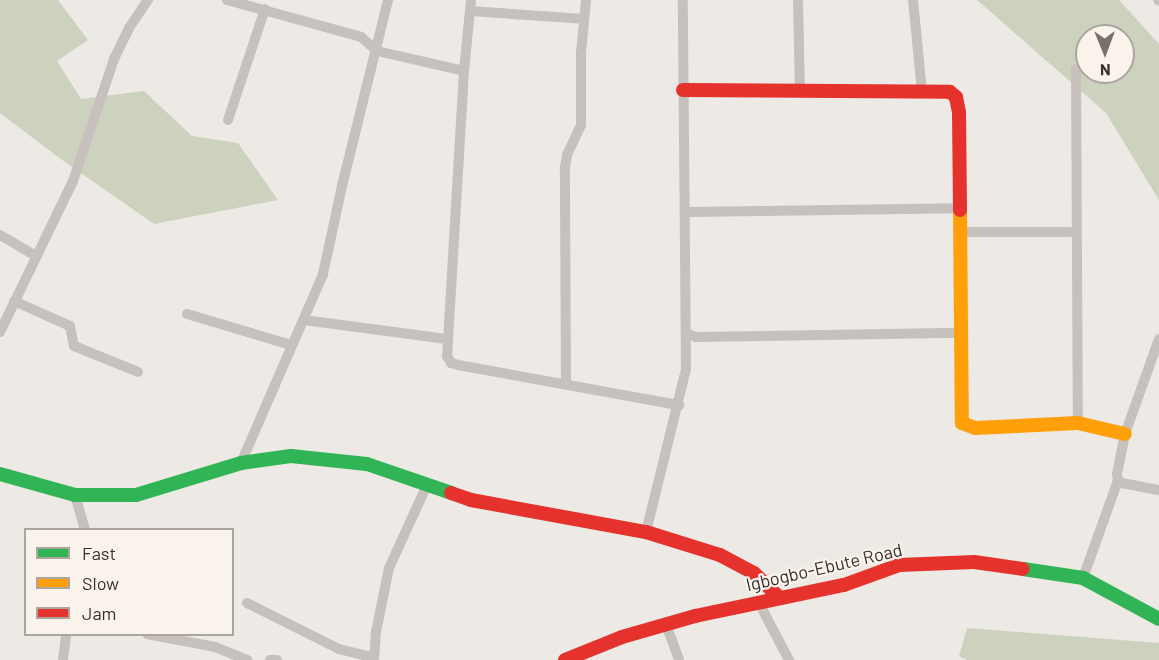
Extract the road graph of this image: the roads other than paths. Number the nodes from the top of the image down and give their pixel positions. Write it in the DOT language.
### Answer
graph roads {
  1 [pos="138,0"];
  2 [pos="148,0"];
  3 [pos="227,0"];
  4 [pos="388,0"];
  5 [pos="586,0"];
  6 [pos="683,0"];
  7 [pos="798,0"];
  8 [pos="913,0"];
  9 [pos="471,5"];
  10 [pos="265,9"];
  11 [pos="139,12"];
  12 [pos="583,18"];
  13 [pos="377,51"];
  14 [pos="464,70"];
  15 [pos="1076,84"];
  16 [pos="683,90"];
  17 [pos="922,91"];
  18 [pos="800,92"];
  19 [pos="228,120"];
  20 [pos="959,208"];
  21 [pos="686,212"];
  22 [pos="959,232"];
  23 [pos="1076,232"];
  24 [pos="0,235"];
  25 [pos="36,256"];
  26 [pos="14,301"];
  27 [pos="187,314"];
  28 [pos="304,320"];
  29 [pos="0,332"];
  30 [pos="960,333"];
  31 [pos="687,334"];
  32 [pos="447,339"];
  33 [pos="291,345"];
  34 [pos="1158,346"];
  35 [pos="138,372"];
  36 [pos="566,383"];
  37 [pos="679,405"];
  38 [pos="1078,423"];
  39 [pos="1125,434"];
  40 [pos="241,463"];
  41 [pos="0,474"];
  42 [pos="1118,480"];
  43 [pos="427,485"];
  44 [pos="1159,490"];
  45 [pos="75,495"];
  46 [pos="84,528"];
  47 [pos="646,532"];
  48 [pos="1083,578"];
  49 [pos="779,597"];
  50 [pos="758,602"];
  51 [pos="247,603"];
  52 [pos="1159,619"];
  53 [pos="666,624"];
  54 [pos="66,636"];
  55 [pos="157,636"];
  56 [pos="374,659"];
  57 [pos="63,660"];
  58 [pos="247,660"];
  59 [pos="270,660"];
  60 [pos="277,660"];
  61 [pos="565,660"];
  62 [pos="679,660"];
  63 [pos="789,660"];
  1 -- 11 [label="street"];
  2 -- 11 [label="street"];
  3 -- 10 [label="street"];
  4 -- 13 [label="street"];
  5 -- 12 [label="street"];
  6 -- 16 [label="street"];
  7 -- 18 [label="street"];
  8 -- 17 [label="street"];
  9 -- 12 [label="street"];
  9 -- 14 [label="street"];
  10 -- 13 [label="street"];
  10 -- 19 [label="street"];
  11 -- 25 [label="street"];
  12 -- 36 [label="street"];
  13 -- 14 [label="street"];
  13 -- 28 [label="street"];
  14 -- 32 [label="street"];
  15 -- 23 [label="street"];
  16 -- 18 [label="street"];
  16 -- 21 [label="street"];
  17 -- 18 [label="street"];
  17 -- 20 [label="street"];
  20 -- 21 [label="street"];
  20 -- 22 [label="street"];
  21 -- 31 [label="street"];
  22 -- 23 [label="street"];
  22 -- 30 [label="street"];
  23 -- 38 [label="street"];
  24 -- 25 [label="street"];
  25 -- 26 [label="street"];
  26 -- 29 [label="street"];
  26 -- 35 [label="street"];
  27 -- 33 [label="street"];
  28 -- 32 [label="street"];
  28 -- 33 [label="street"];
  30 -- 31 [label="street"];
  30 -- 38 [label="street"];
  31 -- 37 [label="street"];
  32 -- 36 [label="street"];
  33 -- 40 [label="street"];
  34 -- 39 [label="street"];
  36 -- 37 [label="street"];
  37 -- 47 [label="street"];
  38 -- 39 [label="street"];
  39 -- 42 [label="street"];
  40 -- 43 [label="street"];
  40 -- 45 [label="street"];
  41 -- 45 [label="street"];
  42 -- 44 [label="street"];
  42 -- 48 [label="street"];
  43 -- 47 [label="street"];
  43 -- 56 [label="street"];
  45 -- 46 [label="street"];
  47 -- 49 [label="street"];
  48 -- 49 [label="street, Igbogbo-Ebute Road"];
  48 -- 52 [label="street, Igbogbo-Ebute Road"];
  49 -- 50 [label="street, Igbogbo-Ebute Road"];
  50 -- 53 [label="street, Igbogbo-Ebute Road"];
  50 -- 63 [label="street"];
  51 -- 56 [label="street"];
  53 -- 61 [label="street, Igbogbo-Ebute Road"];
  53 -- 62 [label="street"];
  54 -- 57 [label="street"];
  55 -- 58 [label="street"];
  59 -- 60 [label="street"];
}
